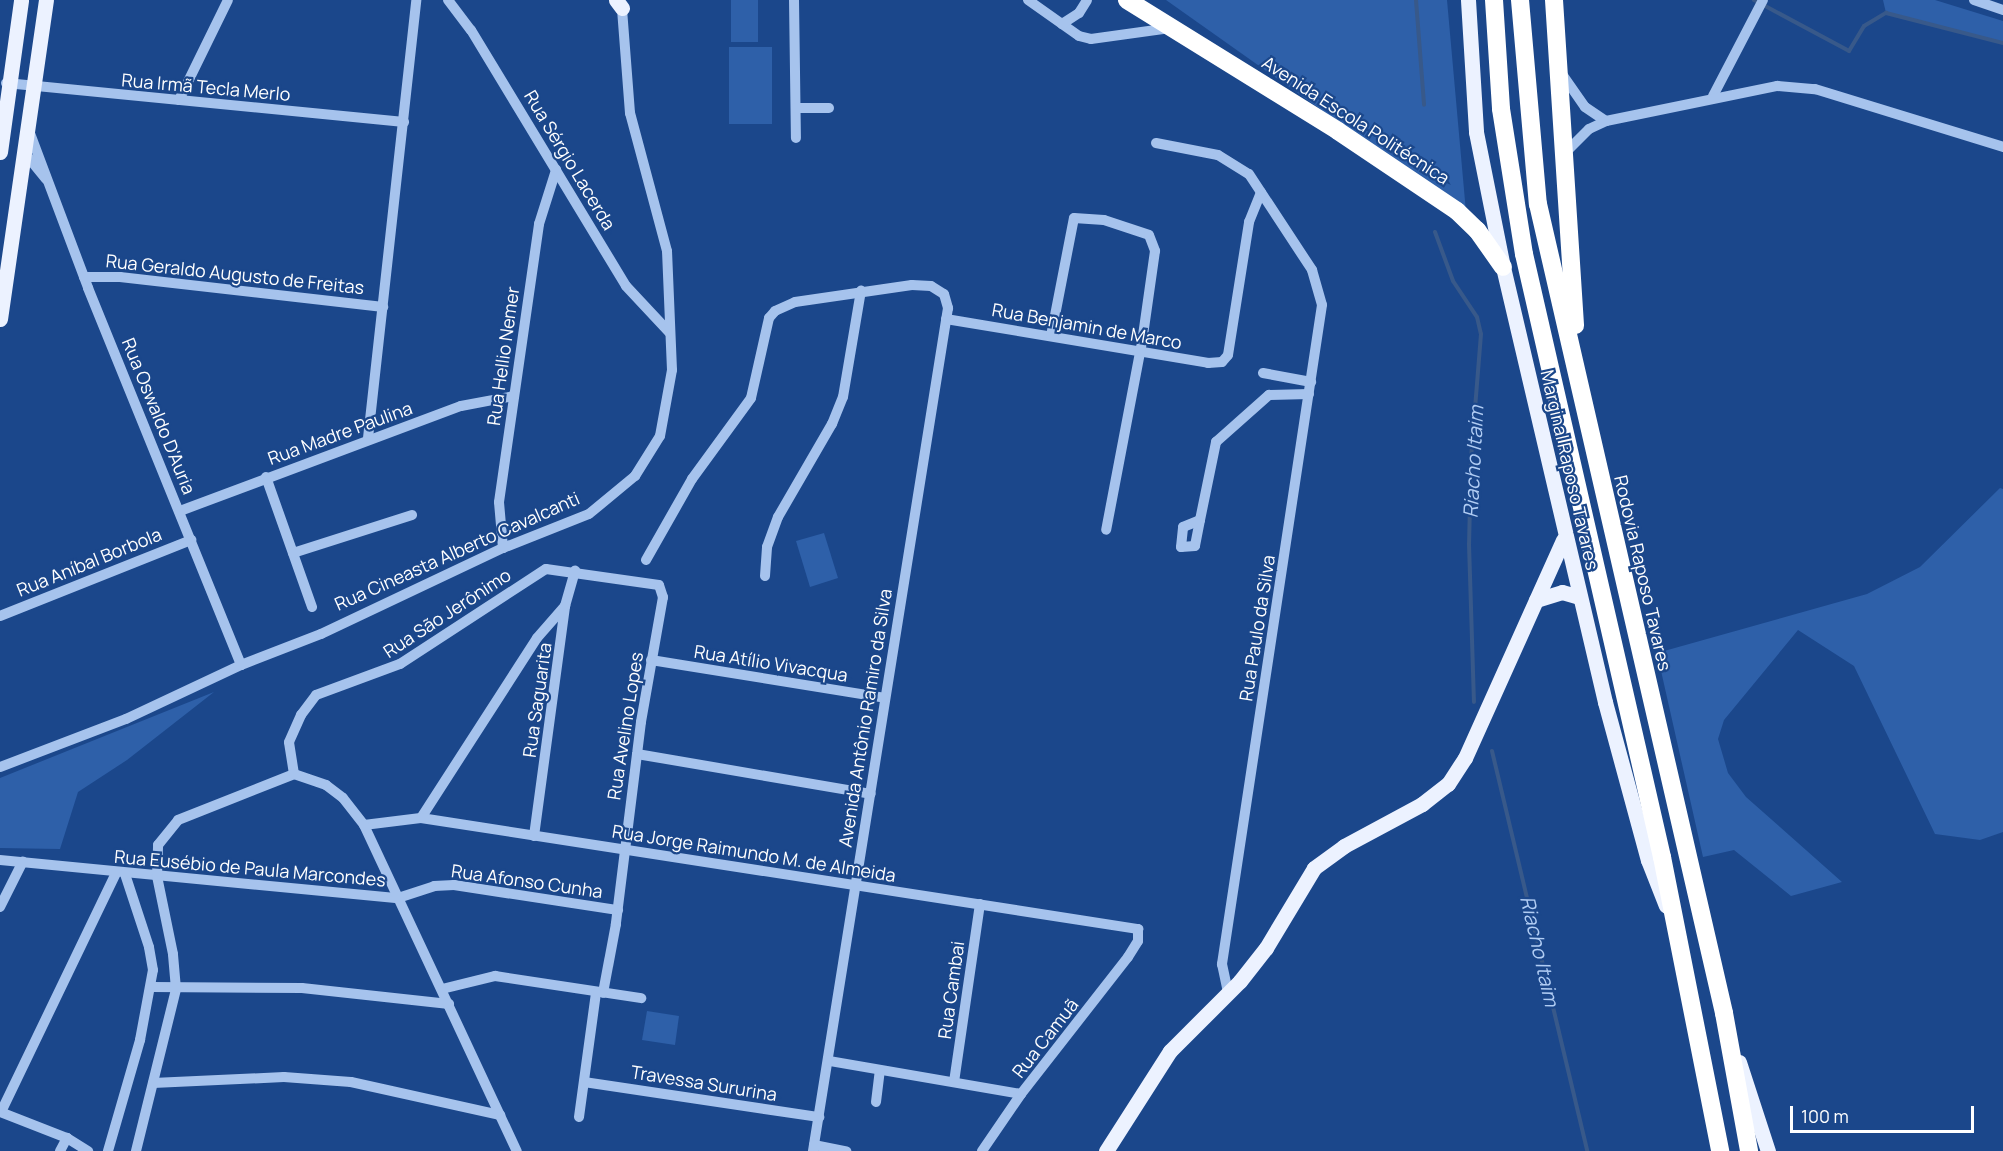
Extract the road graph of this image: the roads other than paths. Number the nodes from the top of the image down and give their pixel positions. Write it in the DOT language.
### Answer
graph roads {
  1 [pos="21,0"];
  2 [pos="46,0"];
  3 [pos="228,0"];
  4 [pos="416,0"];
  5 [pos="448,0"];
  6 [pos="794,0"];
  7 [pos="1028,0"];
  8 [pos="1087,0"];
  9 [pos="1127,0"];
  10 [pos="1468,0"];
  11 [pos="1494,0"];
  12 [pos="1520,0"];
  13 [pos="1554,0"];
  14 [pos="1763,0"];
  15 [pos="1974,0"];
  16 [pos="620,3"];
  17 [pos="2003,10"];
  18 [pos="1062,24"];
  19 [pos="1170,28"];
  20 [pos="1556,65"];
  21 [pos="6,83"];
  22 [pos="32,88"];
  23 [pos="1713,96"];
  24 [pos="179,100"];
  25 [pos="796,108"];
  26 [pos="829,108"];
  27 [pos="2,119"];
  28 [pos="1606,120"];
  29 [pos="404,122"];
  30 [pos="27,127"];
  31 [pos="796,138"];
  32 [pos="1156,143"];
  33 [pos="2003,147"];
  34 [pos="23,151"];
  35 [pos="0,152"];
  36 [pos="1561,156"];
  37 [pos="556,170"];
  38 [pos="46,179"];
  39 [pos="1261,192"];
  40 [pos="1503,267"];
  41 [pos="84,277"];
  42 [pos="861,291"];
  43 [pos="383,307"];
  44 [pos="0,319"];
  45 [pos="946,319"];
  46 [pos="670,333"];
  47 [pos="1051,336"];
  48 [pos="1139,351"];
  49 [pos="1263,373"];
  50 [pos="1311,382"];
  51 [pos="1309,394"];
  52 [pos="514,396"];
  53 [pos="1586,420"];
  54 [pos="368,438"];
  55 [pos="266,477"];
  56 [pos="180,511"];
  57 [pos="412,515"];
  58 [pos="1200,520"];
  59 [pos="1106,530"];
  60 [pos="191,540"];
  61 [pos="1563,540"];
  62 [pos="503,548"];
  63 [pos="293,553"];
  64 [pos="646,561"];
  65 [pos="575,570"];
  66 [pos="765,576"];
  67 [pos="1579,597"];
  68 [pos="1536,600"];
  69 [pos="565,606"];
  70 [pos="312,607"];
  71 [pos="0,616"];
  72 [pos="651,660"];
  73 [pos="241,665"];
  74 [pos="885,698"];
  75 [pos="637,754"];
  76 [pos="0,767"];
  77 [pos="294,774"];
  78 [pos="871,794"];
  79 [pos="421,818"];
  80 [pos="364,825"];
  81 [pos="534,836"];
  82 [pos="626,849"];
  83 [pos="0,860"];
  84 [pos="23,861"];
  85 [pos="121,873"];
  86 [pos="157,876"];
  87 [pos="856,887"];
  88 [pos="398,898"];
  89 [pos="980,904"];
  90 [pos="0,907"];
  91 [pos="618,910"];
  92 [pos="1138,929"];
  93 [pos="1679,940"];
  94 [pos="152,987"];
  95 [pos="176,989"];
  96 [pos="442,989"];
  97 [pos="1228,992"];
  98 [pos="599,993"];
  99 [pos="641,998"];
  100 [pos="448,1004"];
  101 [pos="1724,1013"];
  102 [pos="829,1061"];
  103 [pos="880,1071"];
  104 [pos="584,1082"];
  105 [pos="954,1082"];
  106 [pos="153,1083"];
  107 [pos="1021,1094"];
  108 [pos="876,1102"];
  109 [pos="0,1112"];
  110 [pos="500,1115"];
  111 [pos="819,1117"];
  112 [pos="579,1118"];
  113 [pos="67,1138"];
  114 [pos="814,1148"];
  115 [pos="60,1151"];
  116 [pos="88,1151"];
  117 [pos="108,1151"];
  118 [pos="136,1151"];
  119 [pos="517,1151"];
  120 [pos="846,1151"];
  121 [pos="982,1151"];
  122 [pos="1106,1151"];
  123 [pos="1720,1151"];
  124 [pos="1749,1151"];
  125 [pos="1768,1151"];
  1 -- 21 [label="main road"];
  2 -- 22 [label="main road"];
  3 -- 24 [label="street"];
  4 -- 29 [label="street"];
  5 -- 37 [label="street, Rua Sérgio Lacerda"];
  6 -- 25 [label="street"];
  7 -- 18 [label="street"];
  8 -- 18 [label="street"];
  9 -- 19 [label="highway, Avenida Escola Politécnica"];
  10 -- 40 [label="main road, Marginal Raposo Tavares"];
  11 -- 93 [label="highway"];
  12 -- 53 [label="highway, Rodovia Raposo Tavares"];
  13 -- 20 [label="highway"];
  14 -- 23 [label="street"];
  15 -- 17 [label="street"];
  16 -- 46 [label="street, Rua Cineasta Alberto Cavalcanti"];
  18 -- 19 [label="street"];
  19 -- 40 [label="highway, Avenida Escola Politécnica"];
  20 -- 28 [label="street"];
  20 -- 36 [label="highway"];
  21 -- 22 [label="street, Rua Irmã Tecla Merlo"];
  21 -- 27 [label="main road"];
  22 -- 24 [label="street, Rua Irmã Tecla Merlo"];
  22 -- 30 [label="main road"];
  23 -- 28 [label="street"];
  23 -- 33 [label="street"];
  24 -- 29 [label="street, Rua Irmã Tecla Merlo"];
  25 -- 26 [label="street"];
  25 -- 31 [label="street"];
  27 -- 30 [label="main road"];
  27 -- 35 [label="main road"];
  28 -- 36 [label="street"];
  29 -- 43 [label="street"];
  30 -- 34 [label="main road"];
  30 -- 38 [label="street, Rua Oswaldo D'Auria"];
  32 -- 39 [label="street, Rua Paulo da Silva"];
  34 -- 38 [label="street, Rua Oswaldo D'Auria"];
  34 -- 44 [label="main road"];
  36 -- 53 [label="highway"];
  37 -- 46 [label="street, Rua Sérgio Lacerda"];
  37 -- 52 [label="street, Rua Hellio Nemer"];
  38 -- 41 [label="street, Rua Oswaldo D'Auria"];
  39 -- 48 [label="street, Rua Benjamin de Marco"];
  39 -- 50 [label="street, Rua Paulo da Silva"];
  40 -- 61 [label="main road, Marginal Raposo Tavares"];
  41 -- 43 [label="street, Rua Geraldo Augusto de Freitas"];
  41 -- 56 [label="street, Rua Oswaldo D'Auria"];
  42 -- 45 [label="street, Avenida Antônio Ramiro da Silva"];
  42 -- 64 [label="street"];
  42 -- 66 [label="street"];
  43 -- 54 [label="street"];
  45 -- 47 [label="street, Rua Benjamin de Marco"];
  45 -- 74 [label="street, Avenida Antônio Ramiro da Silva"];
  46 -- 62 [label="street, Rua Cineasta Alberto Cavalcanti"];
  47 -- 48 [label="street, Rua Benjamin de Marco"];
  47 -- 48 [label="street"];
  48 -- 59 [label="street"];
  49 -- 50 [label="street"];
  50 -- 51 [label="street, Rua Paulo da Silva"];
  51 -- 58 [label="street"];
  51 -- 97 [label="street, Rua Paulo da Silva"];
  52 -- 54 [label="street, Rua Madre Paulina"];
  52 -- 62 [label="street, Rua Hellio Nemer"];
  53 -- 101 [label="highway, Rodovia Raposo Tavares"];
  54 -- 55 [label="street, Rua Madre Paulina"];
  55 -- 56 [label="street, Rua Madre Paulina"];
  55 -- 63 [label="street"];
  56 -- 60 [label="street, Rua Oswaldo D'Auria"];
  57 -- 63 [label="street"];
  60 -- 71 [label="street, Rua Aníbal Borbola"];
  60 -- 73 [label="street, Rua Oswaldo D'Auria"];
  61 -- 67 [label="main road, Marginal Raposo Tavares"];
  61 -- 68 [label="main road"];
  62 -- 73 [label="street, Rua Cineasta Alberto Cavalcanti"];
  63 -- 70 [label="street"];
  65 -- 69 [label="street, Rua Saguarita"];
  65 -- 72 [label="street, Rua Avelino Lopes"];
  65 -- 77 [label="street, Rua São Jerônimo"];
  67 -- 68 [label="main road"];
  67 -- 93 [label="main road, Marginal Raposo Tavares"];
  68 -- 97 [label="main road"];
  69 -- 79 [label="street"];
  69 -- 81 [label="street, Rua Saguarita"];
  72 -- 74 [label="street, Rua Atílio Vivacqua"];
  72 -- 75 [label="street, Rua Avelino Lopes"];
  73 -- 76 [label="street, Rua Cineasta Alberto Cavalcanti"];
  74 -- 78 [label="street, Avenida Antônio Ramiro da Silva"];
  75 -- 78 [label="street"];
  75 -- 82 [label="street, Rua Avelino Lopes"];
  77 -- 80 [label="street"];
  77 -- 86 [label="street"];
  78 -- 87 [label="street, Avenida Antônio Ramiro da Silva"];
  79 -- 80 [label="street, Rua Jorge Raimundo M. de Almeida"];
  79 -- 81 [label="street, Rua Jorge Raimundo M. de Almeida"];
  80 -- 88 [label="street"];
  81 -- 82 [label="street, Rua Jorge Raimundo M. de Almeida"];
  82 -- 87 [label="street, Rua Jorge Raimundo M. de Almeida"];
  82 -- 91 [label="street, Rua Avelino Lopes"];
  83 -- 84 [label="street, Rua Eusébio de Paula Marcondes"];
  84 -- 85 [label="street, Rua Eusébio de Paula Marcondes"];
  84 -- 90 [label="street"];
  85 -- 86 [label="street, Rua Eusébio de Paula Marcondes"];
  85 -- 94 [label="street"];
  85 -- 109 [label="street"];
  86 -- 88 [label="street, Rua Eusébio de Paula Marcondes"];
  86 -- 95 [label="street"];
  87 -- 89 [label="street, Rua Jorge Raimundo M. de Almeida"];
  87 -- 102 [label="street, Avenida Antônio Ramiro da Silva"];
  88 -- 91 [label="street, Rua Afonso Cunha"];
  88 -- 96 [label="street, Rua Eusébio de Paula Marcondes"];
  89 -- 92 [label="street, Rua Jorge Raimundo M. de Almeida"];
  89 -- 105 [label="street, Rua Cambai"];
  91 -- 98 [label="street, Rua Avelino Lopes"];
  92 -- 107 [label="street, Rua Camuã"];
  93 -- 123 [label="highway"];
  94 -- 95 [label="street"];
  94 -- 117 [label="street"];
  95 -- 100 [label="street"];
  95 -- 106 [label="street"];
  96 -- 98 [label="street"];
  96 -- 100 [label="street, Rua Eusébio de Paula Marcondes"];
  97 -- 122 [label="main road"];
  98 -- 99 [label="street"];
  98 -- 104 [label="street, Rua Avelino Lopes"];
  100 -- 110 [label="street, Rua Eusébio de Paula Marcondes"];
  101 -- 124 [label="highway, Rodovia Raposo Tavares"];
  101 -- 125 [label="main road"];
  102 -- 103 [label="street, Rua Camuã"];
  102 -- 111 [label="street, Avenida Antônio Ramiro da Silva"];
  103 -- 105 [label="street, Rua Camuã"];
  103 -- 108 [label="street"];
  104 -- 111 [label="street, Travessa Sururina"];
  104 -- 112 [label="street, Rua Avelino Lopes"];
  105 -- 107 [label="street, Rua Camuã"];
  106 -- 110 [label="street"];
  106 -- 118 [label="street"];
  107 -- 121 [label="street"];
  109 -- 113 [label="street"];
  110 -- 119 [label="street, Rua Eusébio de Paula Marcondes"];
  111 -- 114 [label="street, Avenida Antônio Ramiro da Silva"];
  113 -- 115 [label="street"];
  113 -- 116 [label="street"];
  114 -- 120 [label="street"];
}
